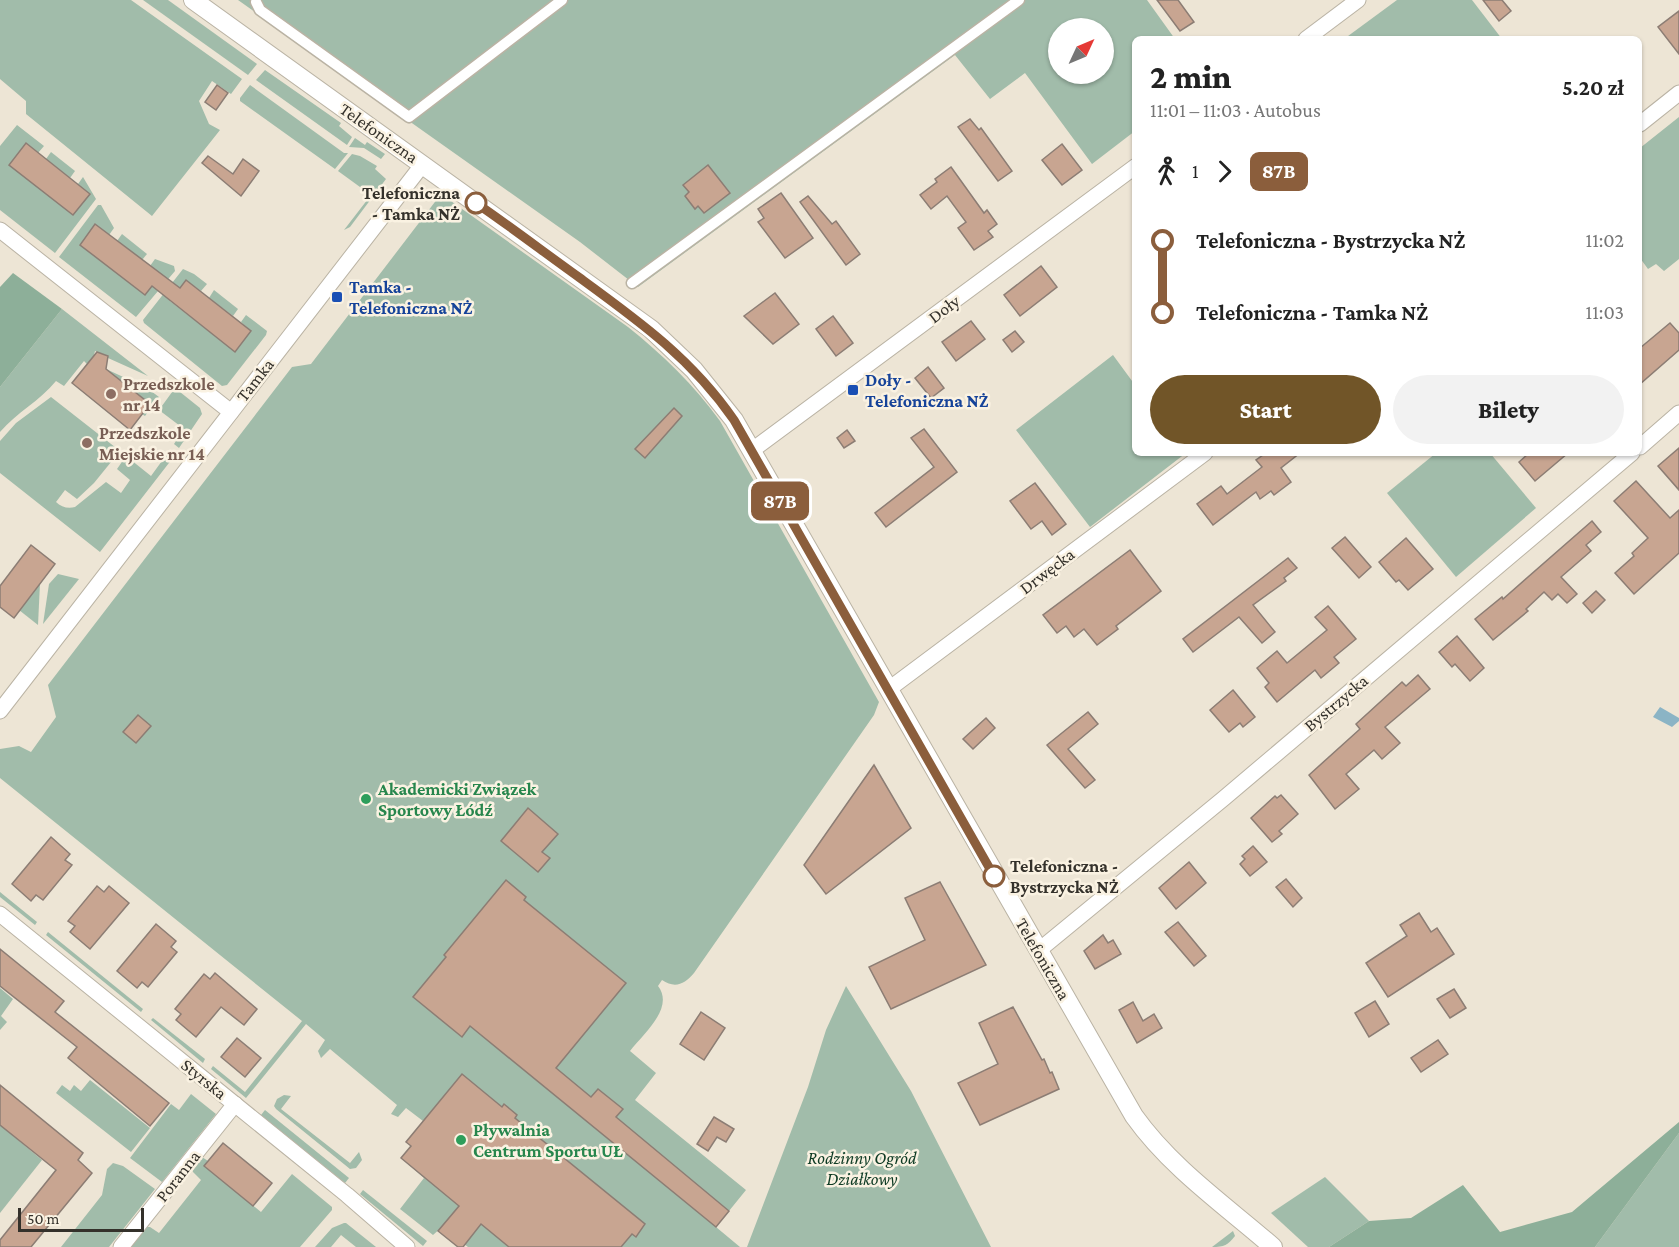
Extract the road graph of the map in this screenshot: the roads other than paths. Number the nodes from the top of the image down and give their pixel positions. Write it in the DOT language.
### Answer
graph roads {
  1 [pos="192,0"];
  2 [pos="562,0"];
  3 [pos="1019,0"];
  4 [pos="1358,0"];
  5 [pos="256,2"];
  6 [pos="1309,36"];
  7 [pos="1679,93"];
  8 [pos="1642,122"];
  9 [pos="423,164"];
  10 [pos="1132,169"];
  11 [pos="0,230"];
  12 [pos="632,283"];
  13 [pos="231,412"];
  14 [pos="1679,413"];
  15 [pos="1642,445"];
  16 [pos="751,451"];
  17 [pos="1201,456"];
  18 [pos="1628,456"];
  19 [pos="889,689"];
  20 [pos="0,711"];
  21 [pos="0,914"];
  22 [pos="1038,951"];
  23 [pos="235,1104"];
  24 [pos="121,1247"];
  25 [pos="407,1247"];
  26 [pos="1273,1247"];
  1 -- 9 [label="street, Telefoniczna"];
  2 -- 5 [label="street"];
  3 -- 12 [label="street"];
  4 -- 6 [label="street"];
  7 -- 8 [label="street"];
  9 -- 13 [label="street, Tamka"];
  9 -- 16 [label="street, Telefoniczna"];
  10 -- 16 [label="street, Doły"];
  11 -- 13 [label="street"];
  13 -- 20 [label="street, Tamka"];
  14 -- 15 [label="street"];
  16 -- 19 [label="street, Telefoniczna"];
  17 -- 19 [label="street, Drwęcka"];
  18 -- 22 [label="street, Bystrzycka"];
  19 -- 22 [label="street, Telefoniczna"];
  21 -- 23 [label="street, Styrska"];
  22 -- 26 [label="street, Telefoniczna"];
  23 -- 24 [label="street, Poranna"];
  23 -- 25 [label="street, Styrska"];
}
